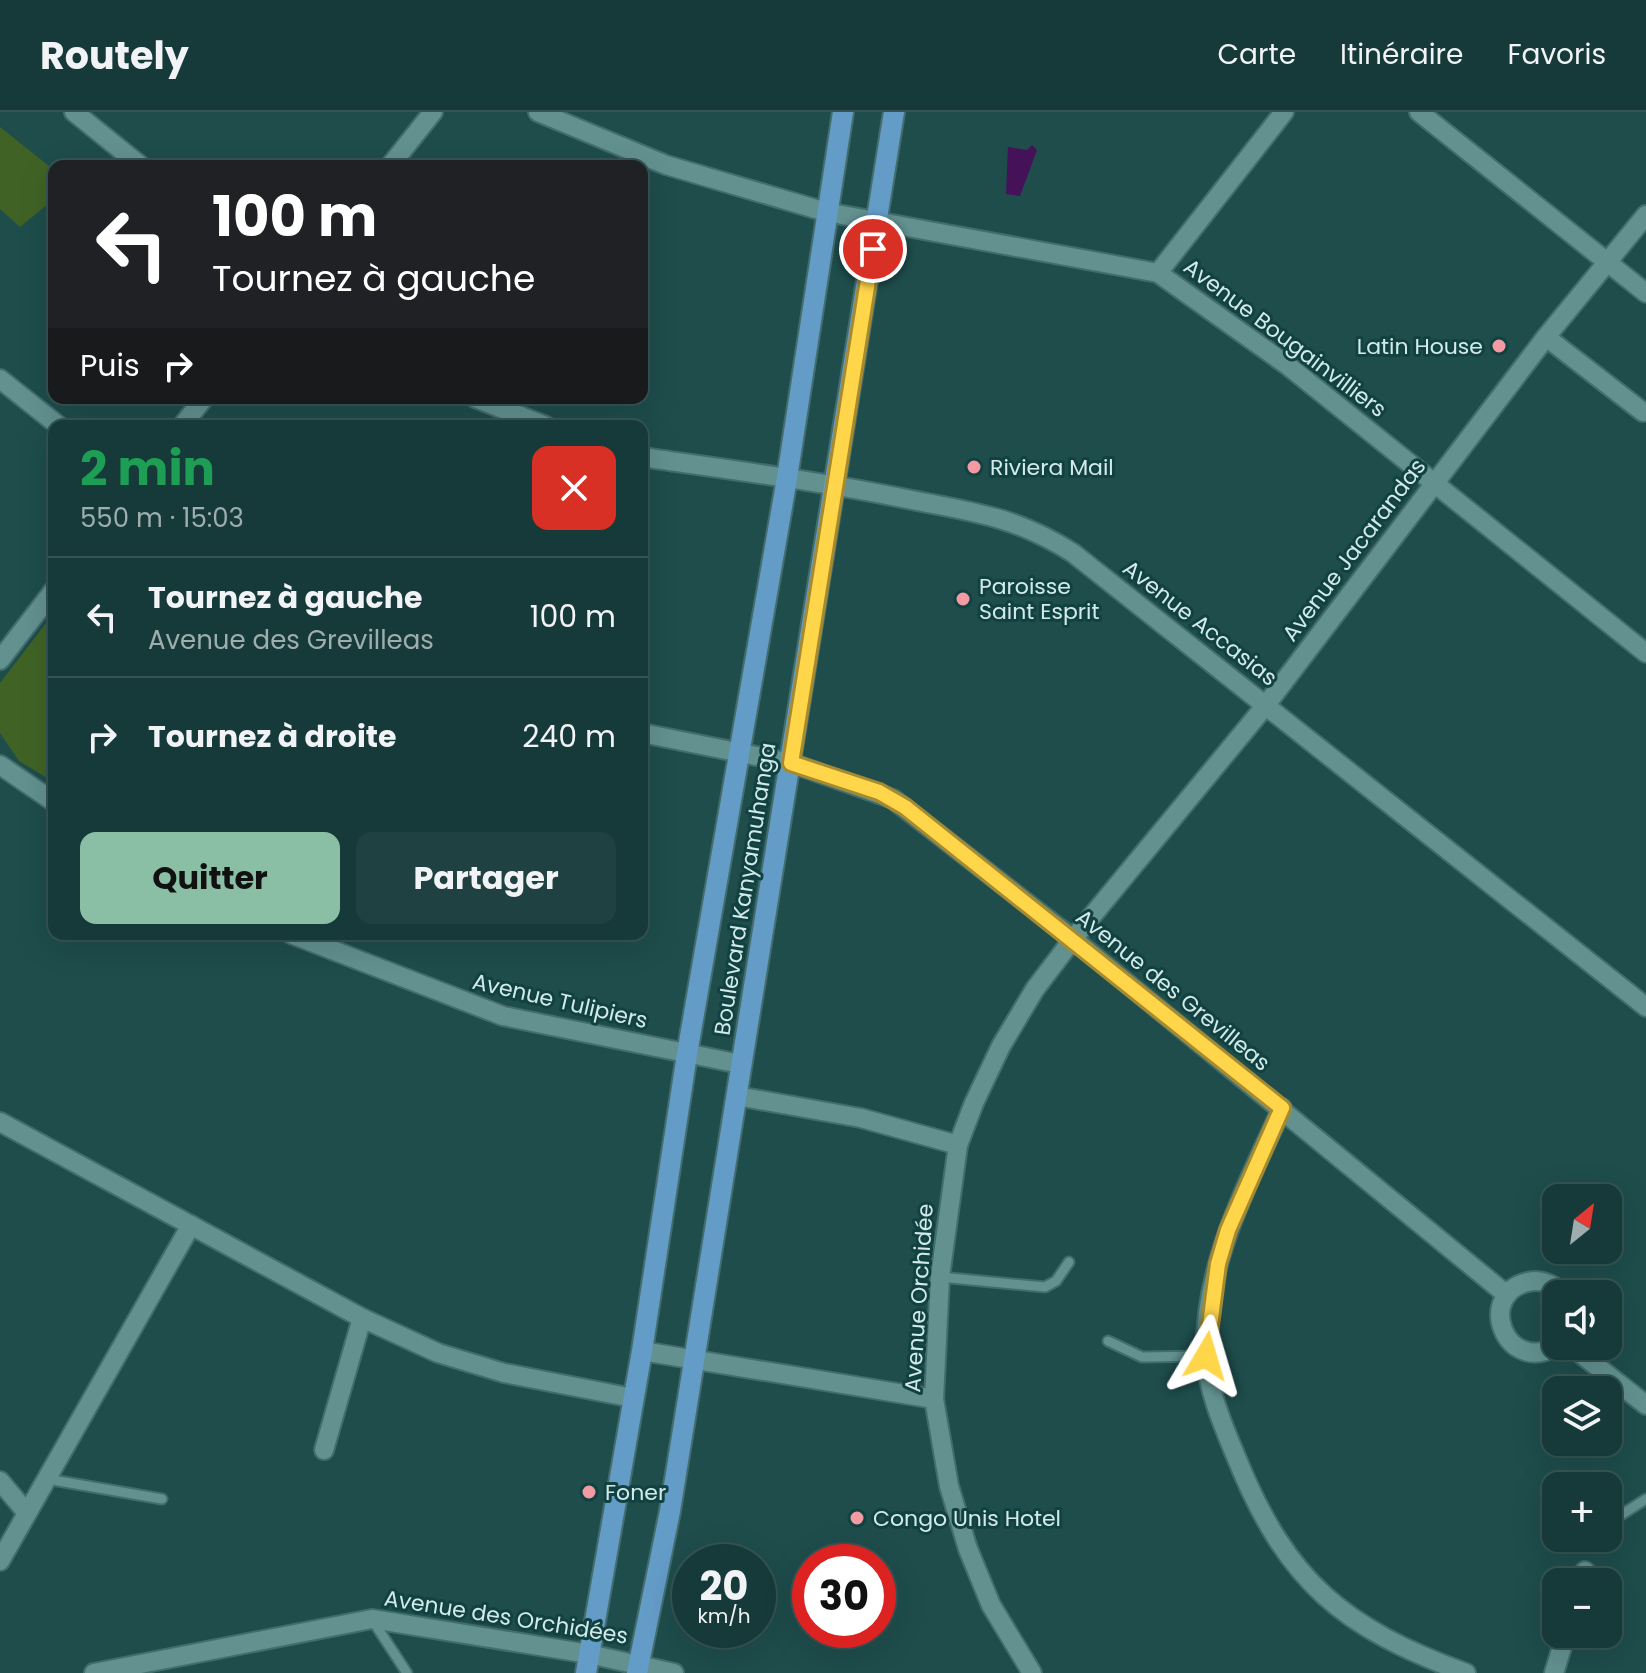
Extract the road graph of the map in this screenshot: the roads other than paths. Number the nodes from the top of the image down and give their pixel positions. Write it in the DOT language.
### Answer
graph roads {
  1 [pos="74,112"];
  2 [pos="433,112"];
  3 [pos="538,112"];
  4 [pos="843,112"];
  5 [pos="894,112"];
  6 [pos="1284,112"];
  7 [pos="1419,112"];
  8 [pos="134,160"];
  9 [pos="395,160"];
  10 [pos="826,212"];
  11 [pos="1646,215"];
  12 [pos="878,220"];
  13 [pos="1609,263"];
  14 [pos="1158,273"];
  15 [pos="1646,293"];
  16 [pos="1546,337"];
  17 [pos="0,379"];
  18 [pos="199,404"];
  19 [pos="490,404"];
  20 [pos="1643,412"];
  21 [pos="51,420"];
  22 [pos="187,420"];
  23 [pos="531,420"];
  24 [pos="648,458"];
  25 [pos="787,478"];
  26 [pos="1436,482"];
  27 [pos="833,484"];
  28 [pos="48,598"];
  29 [pos="1646,653"];
  30 [pos="0,660"];
  31 [pos="1266,705"];
  32 [pos="648,734"];
  33 [pos="738,753"];
  34 [pos="791,763"];
  35 [pos="0,765"];
  36 [pos="48,798"];
  37 [pos="1073,939"];
  38 [pos="306,940"];
  39 [pos="1646,1007"];
  40 [pos="687,1054"];
  41 [pos="740,1064"];
  42 [pos="737,1096"];
  43 [pos="1282,1108"];
  44 [pos="0,1122"];
  45 [pos="958,1145"];
  46 [pos="191,1225"];
  47 [pos="1069,1262"];
  48 [pos="940,1277"];
  49 [pos="1542,1282"];
  50 [pos="1507,1295"];
  51 [pos="362,1318"];
  52 [pos="1108,1341"];
  53 [pos="642,1351"];
  54 [pos="1542,1353"];
  55 [pos="1206,1356"];
  56 [pos="1589,1360"];
  57 [pos="695,1361"];
  58 [pos="633,1398"];
  59 [pos="934,1399"];
  60 [pos="1646,1405"];
  61 [pos="324,1450"];
  62 [pos="47,1479"];
  63 [pos="0,1481"];
  64 [pos="162,1499"];
  65 [pos="1646,1499"];
  66 [pos="27,1513"];
  67 [pos="1622,1514"];
  68 [pos="0,1561"];
  69 [pos="372,1619"];
  70 [pos="1562,1648"];
  71 [pos="588,1663"];
  72 [pos="638,1668"];
  73 [pos="96,1673"];
  74 [pos="407,1673"];
  75 [pos="674,1673"];
  76 [pos="1032,1673"];
  77 [pos="1466,1673"];
  78 [pos="1554,1673"];
  1 -- 8 [label="street"];
  2 -- 9 [label="street"];
  3 -- 10 [label="street, Avenue Bougainvilliers"];
  4 -- 10 [label="main road"];
  5 -- 12 [label="main road, Boulevard Kanyamuhanga"];
  6 -- 14 [label="street"];
  7 -- 13 [label="street"];
  10 -- 12 [label="street, Avenue Bougainvilliers"];
  10 -- 25 [label="main road"];
  11 -- 13 [label="street, Avenue Jacarandas"];
  12 -- 14 [label="street, Avenue Bougainvilliers"];
  12 -- 27 [label="main road, Boulevard Kanyamuhanga"];
  13 -- 15 [label="street"];
  13 -- 16 [label="street, Avenue Jacarandas"];
  14 -- 26 [label="street, Avenue Bougainvilliers"];
  16 -- 20 [label="street"];
  16 -- 26 [label="street, Avenue Jacarandas"];
  17 -- 21 [label="street"];
  18 -- 22 [label="street"];
  19 -- 23 [label="street"];
  24 -- 25 [label="street, Avenue Accasias"];
  25 -- 27 [label="street, Avenue Accasias"];
  25 -- 33 [label="main road"];
  26 -- 29 [label="street, Avenue Bougainvilliers"];
  26 -- 31 [label="street, Avenue Jacarandas"];
  27 -- 31 [label="street, Avenue Accasias"];
  27 -- 34 [label="main road, Boulevard Kanyamuhanga"];
  28 -- 30 [label="street"];
  31 -- 37 [label="street, Avenue Jacarandas"];
  31 -- 39 [label="street, Avenue Accasias"];
  32 -- 33 [label="street, Avenue des Grevilleas"];
  33 -- 34 [label="street, Avenue des Grevilleas"];
  33 -- 40 [label="main road"];
  34 -- 37 [label="street, Avenue des Grevilleas"];
  34 -- 41 [label="main road, Boulevard Kanyamuhanga"];
  35 -- 36 [label="street"];
  37 -- 43 [label="street, Avenue des Grevilleas"];
  37 -- 45 [label="street, Avenue Orchidée"];
  38 -- 40 [label="street, Avenue Tulipiers"];
  40 -- 41 [label="street, Avenue Tulipiers"];
  40 -- 53 [label="main road"];
  41 -- 42 [label="main road, Boulevard Kanyamuhanga"];
  42 -- 45 [label="street"];
  42 -- 57 [label="main road, Boulevard Kanyamuhanga"];
  43 -- 50 [label="street, Avenue des Grevilleas"];
  43 -- 55 [label="street"];
  44 -- 46 [label="street"];
  45 -- 48 [label="street, Avenue Orchidée"];
  46 -- 51 [label="street"];
  46 -- 62 [label="street"];
  47 -- 48 [label="lane"];
  48 -- 59 [label="street, Avenue Orchidée"];
  49 -- 50 [label="street"];
  50 -- 54 [label="street"];
  51 -- 58 [label="street"];
  51 -- 61 [label="street"];
  52 -- 55 [label="lane"];
  53 -- 57 [label="street"];
  53 -- 58 [label="main road"];
  55 -- 77 [label="street"];
  56 -- 60 [label="street"];
  57 -- 59 [label="street"];
  57 -- 72 [label="main road, Boulevard Kanyamuhanga"];
  58 -- 71 [label="main road"];
  59 -- 76 [label="street, Avenue Orchidée"];
  62 -- 64 [label="lane"];
  62 -- 66 [label="street"];
  63 -- 66 [label="street"];
  65 -- 67 [label="lane"];
  66 -- 68 [label="street"];
  69 -- 71 [label="street, Avenue des Orchidées"];
  69 -- 73 [label="street, Avenue des Orchidées"];
  69 -- 74 [label="lane"];
  70 -- 78 [label="street"];
  71 -- 72 [label="street, Avenue des Orchidées"];
  72 -- 75 [label="street, Avenue des Orchidées"];
}
